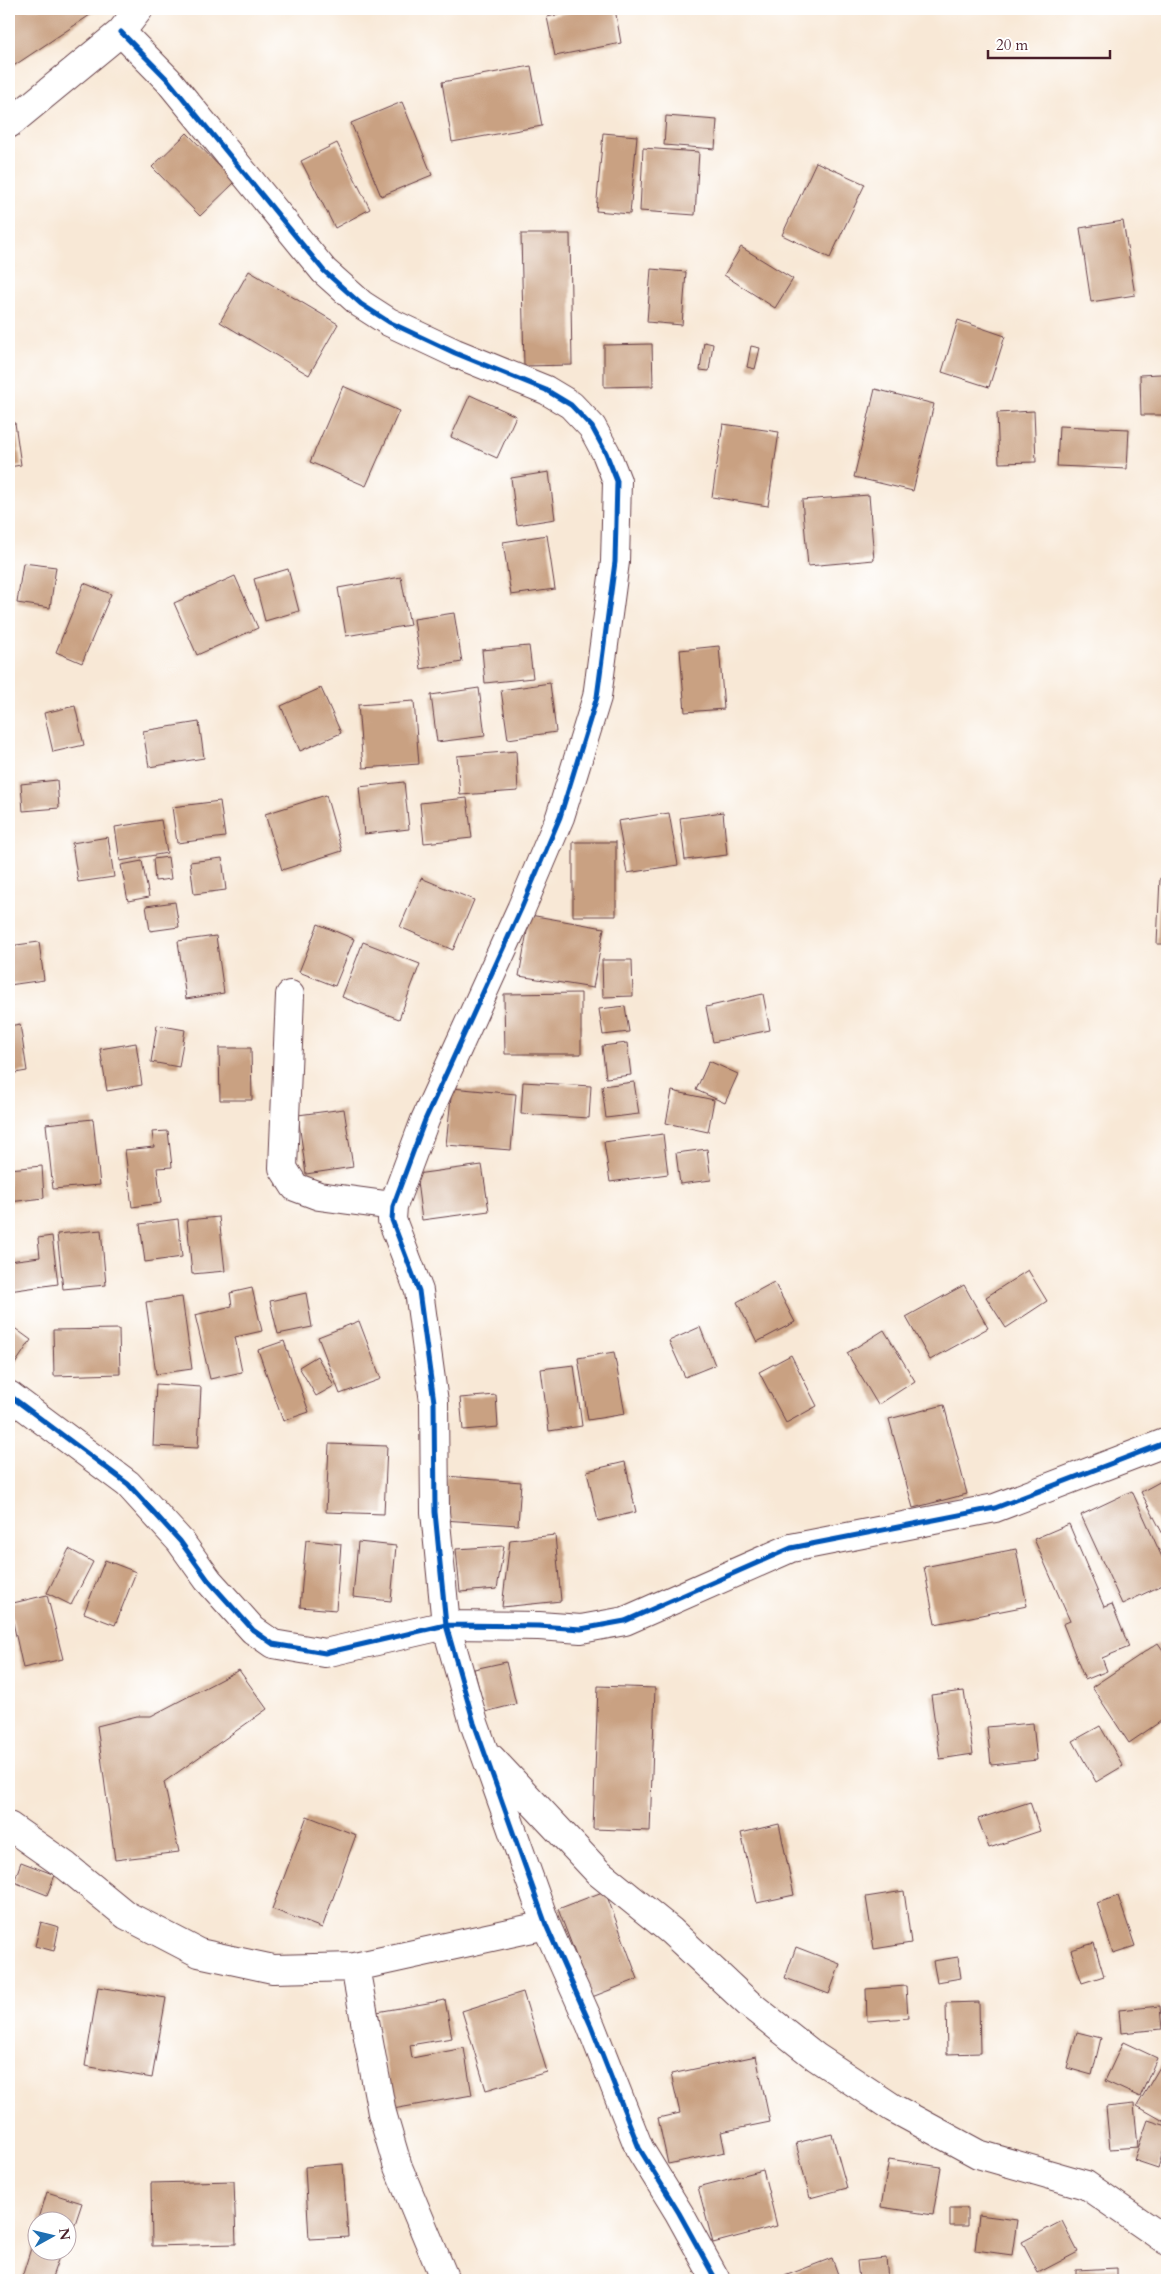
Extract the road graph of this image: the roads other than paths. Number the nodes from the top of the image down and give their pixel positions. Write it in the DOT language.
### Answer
graph roads {
  1 [pos="139,9"];
  2 [pos="121,32"];
  3 [pos="9,124"];
  4 [pos="290,995"];
  5 [pos="393,1206"];
  6 [pos="9,1395"];
  7 [pos="1167,1442"];
  8 [pos="446,1625"];
  9 [pos="474,1723"];
  10 [pos="9,1826"];
  11 [pos="546,1925"];
  12 [pos="355,1967"];
  13 [pos="1167,2241"];
  14 [pos="445,2280"];
  15 [pos="716,2280"];
  1 -- 2 [label="street"];
  2 -- 3 [label="street"];
  2 -- 5 [label="street"];
  4 -- 5 [label="street"];
  5 -- 8 [label="street"];
  6 -- 8 [label="street"];
  7 -- 8 [label="street"];
  8 -- 9 [label="street"];
  9 -- 11 [label="street"];
  9 -- 13 [label="street"];
  10 -- 12 [label="street"];
  11 -- 12 [label="street"];
  11 -- 15 [label="street"];
  12 -- 14 [label="street"];
}
